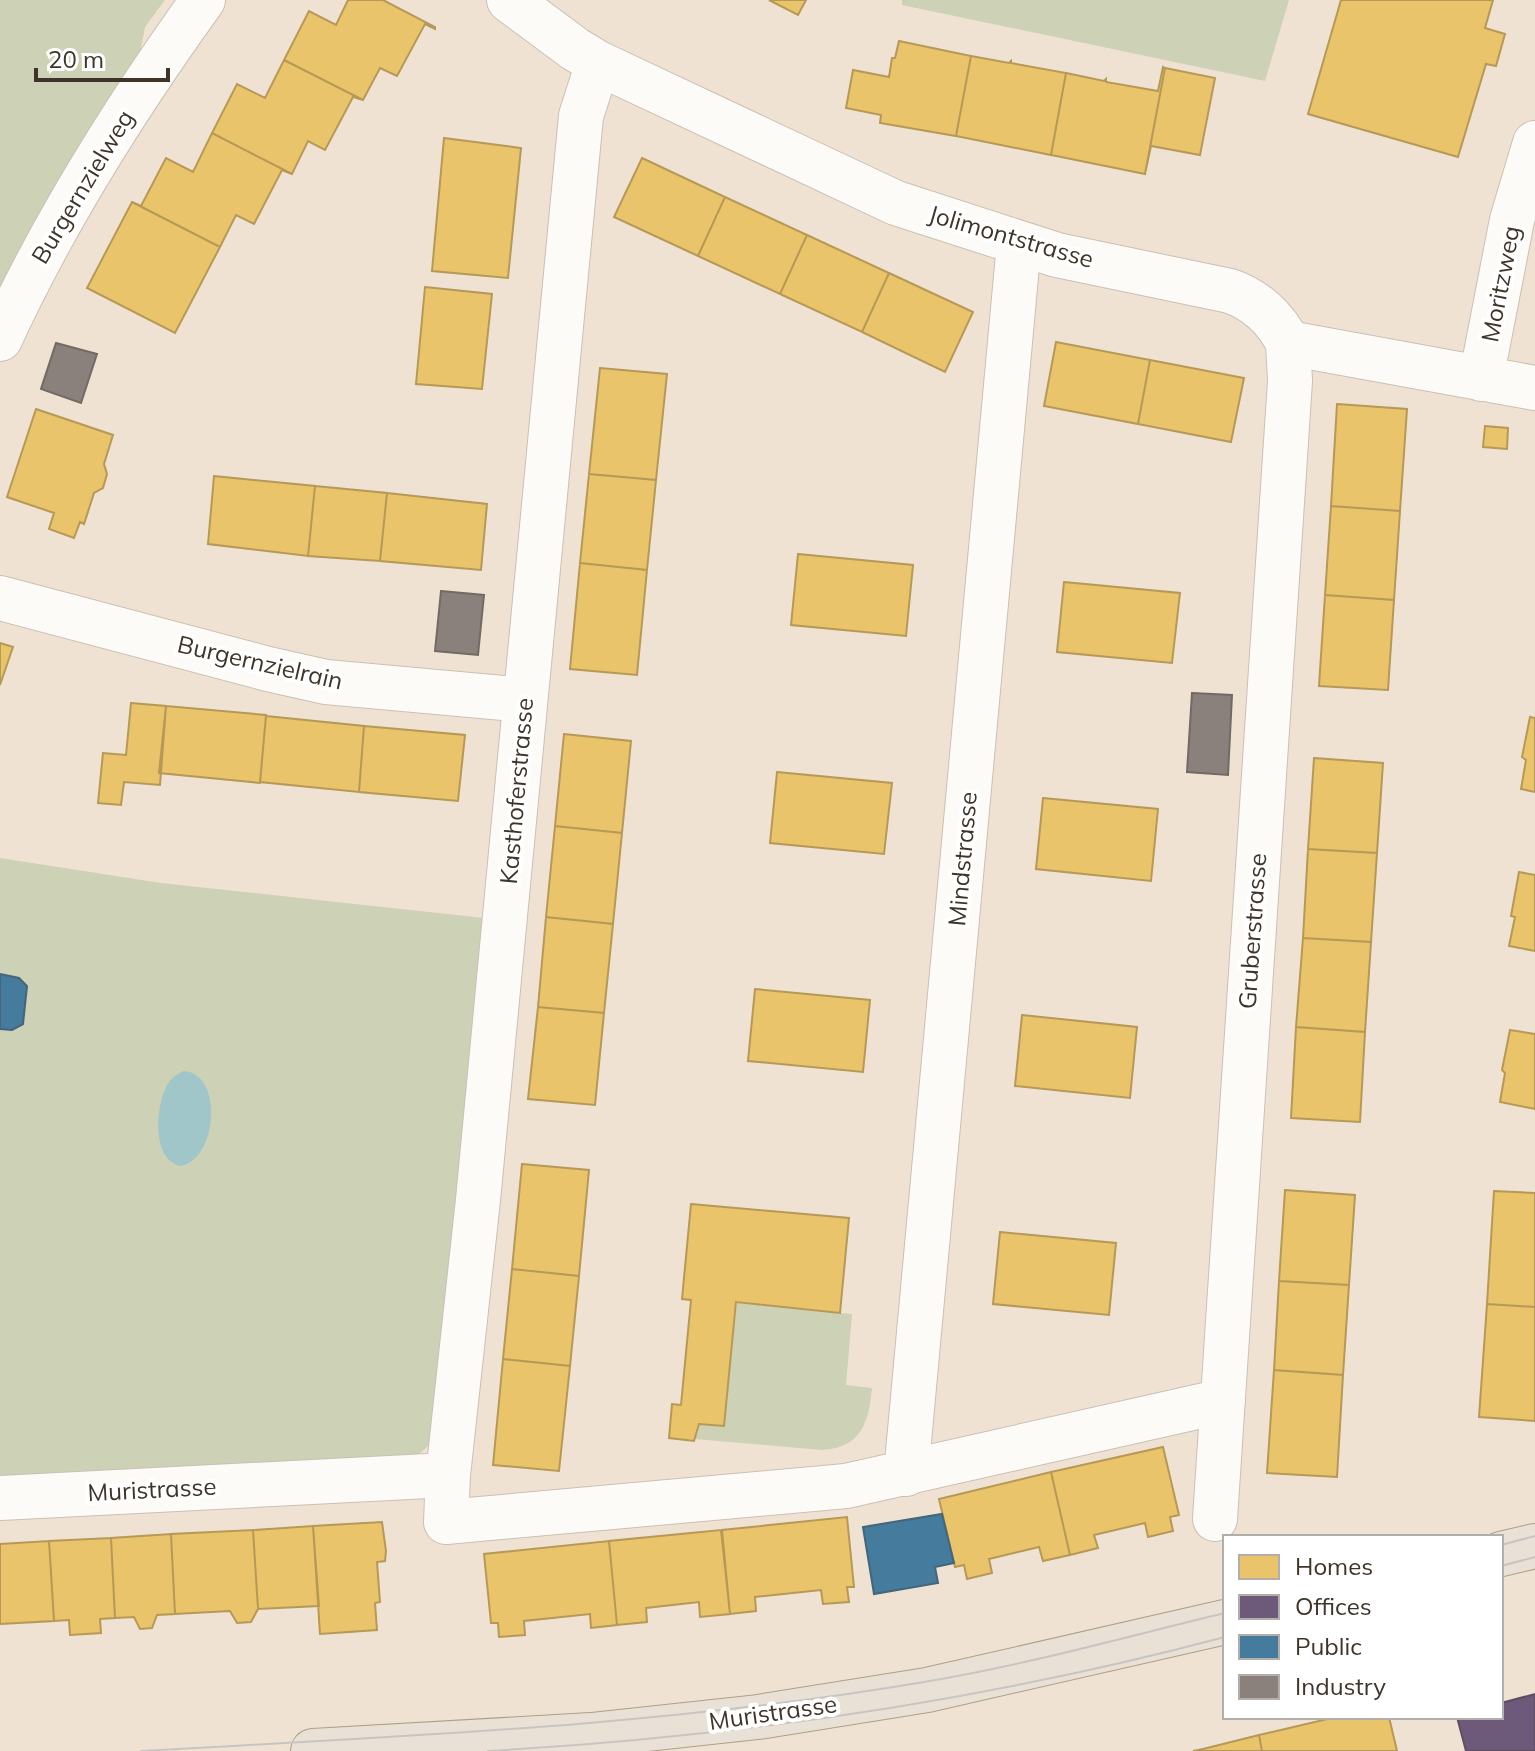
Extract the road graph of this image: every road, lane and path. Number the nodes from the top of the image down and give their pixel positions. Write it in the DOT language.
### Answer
graph roads {
  1 [pos="203,0"];
  2 [pos="517,2"];
  3 [pos="598,63"];
  4 [pos="1535,143"];
  5 [pos="1019,244"];
  6 [pos="0,339"];
  7 [pos="1288,343"];
  8 [pos="1481,379"];
  9 [pos="1535,388"];
  10 [pos="0,598"];
  11 [pos="525,700"];
  12 [pos="1223,1401"];
  13 [pos="906,1474"];
  14 [pos="448,1475"];
  15 [pos="0,1498"];
  16 [pos="1215,1519"];
  17 [pos="1535,1546"];
  18 [pos="1503,1554"];
  19 [pos="1223,1622"];
  20 [pos="313,1751"];
  1 -- 6 [label="street, Burgernzielweg"];
  2 -- 3 [label="street, Jolimontstrasse"];
  3 -- 5 [label="street, Jolimontstrasse"];
  3 -- 11 [label="street, Kasthoferstrasse"];
  4 -- 8 [label="street, Moritzweg"];
  5 -- 7 [label="street, Jolimontstrasse"];
  5 -- 13 [label="street, Mindstrasse"];
  7 -- 8 [label="street"];
  7 -- 12 [label="street, Gruberstrasse"];
  8 -- 9 [label="street"];
  10 -- 11 [label="street, Burgernzielrain"];
  11 -- 14 [label="street, Kasthoferstrasse"];
  12 -- 13 [label="street"];
  12 -- 16 [label="street, Gruberstrasse"];
  13 -- 14 [label="street, Kasthoferstrasse"];
  14 -- 15 [label="street, Muristrasse"];
  17 -- 18 [label="main road"];
  19 -- 20 [label="main road, Muristrasse"];
}
